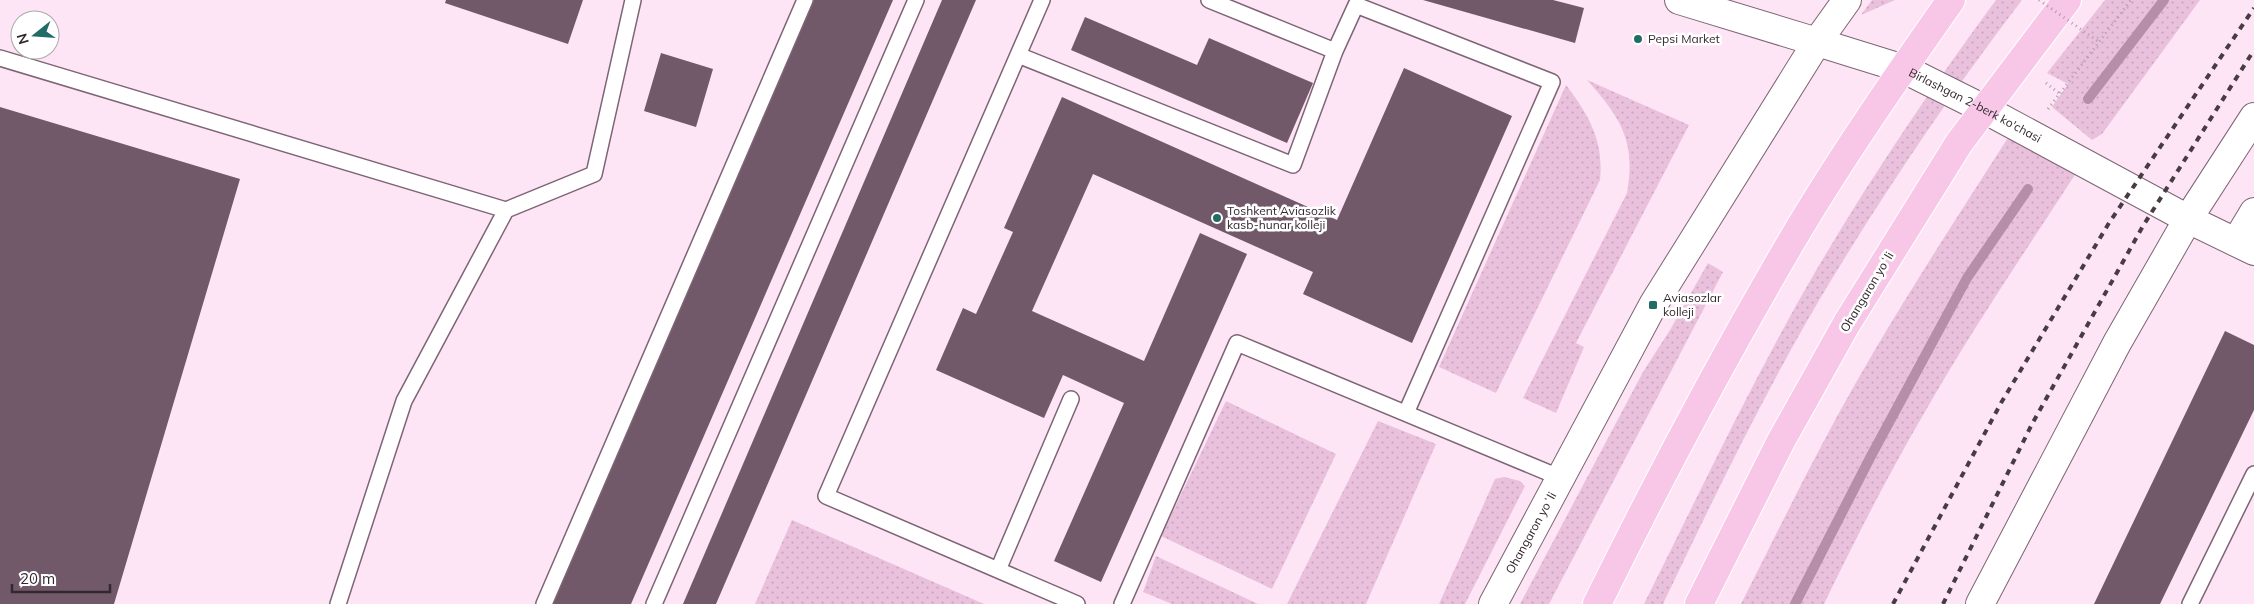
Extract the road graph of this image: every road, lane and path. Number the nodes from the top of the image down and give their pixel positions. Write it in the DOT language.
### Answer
graph roads {
  1 [pos="633,0"];
  2 [pos="805,0"];
  3 [pos="916,0"];
  4 [pos="1042,0"];
  5 [pos="1209,0"];
  6 [pos="1679,0"];
  7 [pos="1848,0"];
  8 [pos="1951,0"];
  9 [pos="2039,0"];
  10 [pos="2067,0"];
  11 [pos="2131,0"];
  12 [pos="1817,42"];
  13 [pos="2099,42"];
  14 [pos="1335,51"];
  15 [pos="1018,55"];
  16 [pos="0,58"];
  17 [pos="1904,69"];
  18 [pos="2046,83"];
  19 [pos="2060,94"];
  20 [pos="1984,109"];
  21 [pos="2045,113"];
  22 [pos="2254,117"];
  23 [pos="506,210"];
  24 [pos="2254,212"];
  25 [pos="2188,219"];
  26 [pos="2245,246"];
  27 [pos="1071,399"];
  28 [pos="1406,413"];
  29 [pos="2254,474"];
  30 [pos="1561,478"];
  31 [pos="998,570"];
  32 [pos="338,604"];
  33 [pos="544,604"];
  34 [pos="654,604"];
  35 [pos="1076,604"];
  36 [pos="1122,604"];
  37 [pos="1493,604"];
  38 [pos="1597,604"];
  39 [pos="1699,604"];
  40 [pos="1980,604"];
  41 [pos="2190,604"];
  1 -- 23 [label="lane"];
  2 -- 33 [label="lane"];
  3 -- 34 [label="lane"];
  4 -- 15 [label="lane"];
  5 -- 14 [label="lane"];
  6 -- 12 [label="street, Birlashgan 2-berk ko'chasi"];
  7 -- 12 [label="street, Ohangaron yoʻli"];
  8 -- 17 [label="highway"];
  9 -- 13 [label="path, bridge"];
  10 -- 20 [label="highway, Ohangaron yoʻli"];
  11 -- 13 [label="path"];
  12 -- 17 [label="street, Birlashgan 2-berk ko'chasi"];
  12 -- 30 [label="street, Ohangaron yoʻli"];
  13 -- 19 [label="path"];
  14 -- 15 [label="lane"];
  14 -- 28 [label="lane"];
  15 -- 31 [label="lane"];
  16 -- 23 [label="lane"];
  17 -- 20 [label="street, Birlashgan 2-berk ko'chasi"];
  17 -- 38 [label="highway"];
  18 -- 19 [label="path"];
  19 -- 21 [label="path"];
  20 -- 25 [label="street, Birlashgan 2-berk ko'chasi"];
  20 -- 39 [label="highway, Ohangaron yoʻli"];
  22 -- 25 [label="street"];
  23 -- 32 [label="lane"];
  24 -- 26 [label="street"];
  25 -- 26 [label="street, Birlashgan 2-berk ko'chasi"];
  25 -- 40 [label="street"];
  27 -- 31 [label="lane"];
  28 -- 30 [label="lane"];
  28 -- 36 [label="lane"];
  29 -- 41 [label="lane"];
  30 -- 37 [label="street, Ohangaron yoʻli"];
  31 -- 35 [label="lane"];
}
